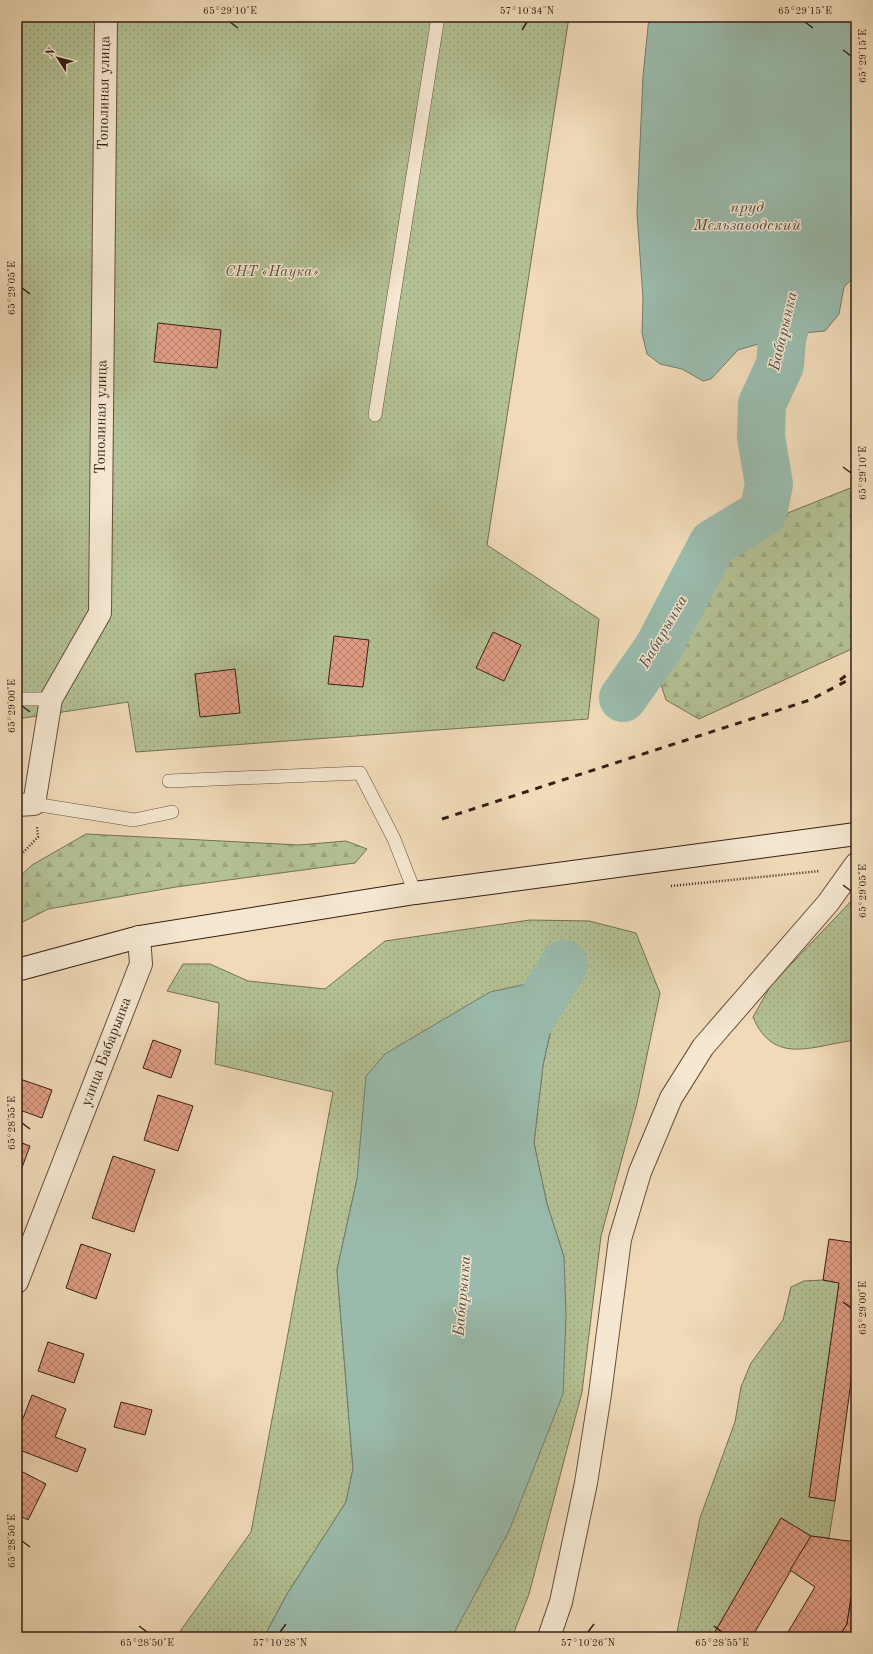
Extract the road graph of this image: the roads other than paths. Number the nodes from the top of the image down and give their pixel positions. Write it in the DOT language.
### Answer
graph roads {
  1 [pos="106,17"];
  2 [pos="438,17"];
  3 [pos="375,415"];
  4 [pos="17,699"];
  5 [pos="51,700"];
  6 [pos="169,781"];
  7 [pos="26,804"];
  8 [pos="172,812"];
  9 [pos="856,834"];
  10 [pos="856,864"];
  11 [pos="415,893"];
  12 [pos="139,937"];
  13 [pos="17,970"];
  14 [pos="17,1282"];
  15 [pos="549,1637"];
  1 -- 5 [label="street, Тополиная улица"];
  2 -- 3 [label="lane"];
  4 -- 5 [label="lane"];
  5 -- 7 [label="street, Тополиная улица"];
  6 -- 11 [label="lane"];
  7 -- 8 [label="lane"];
  9 -- 11 [label="street"];
  10 -- 15 [label="street"];
  11 -- 12 [label="street"];
  12 -- 13 [label="street"];
  12 -- 14 [label="street, улица Бабарынка"];
}
